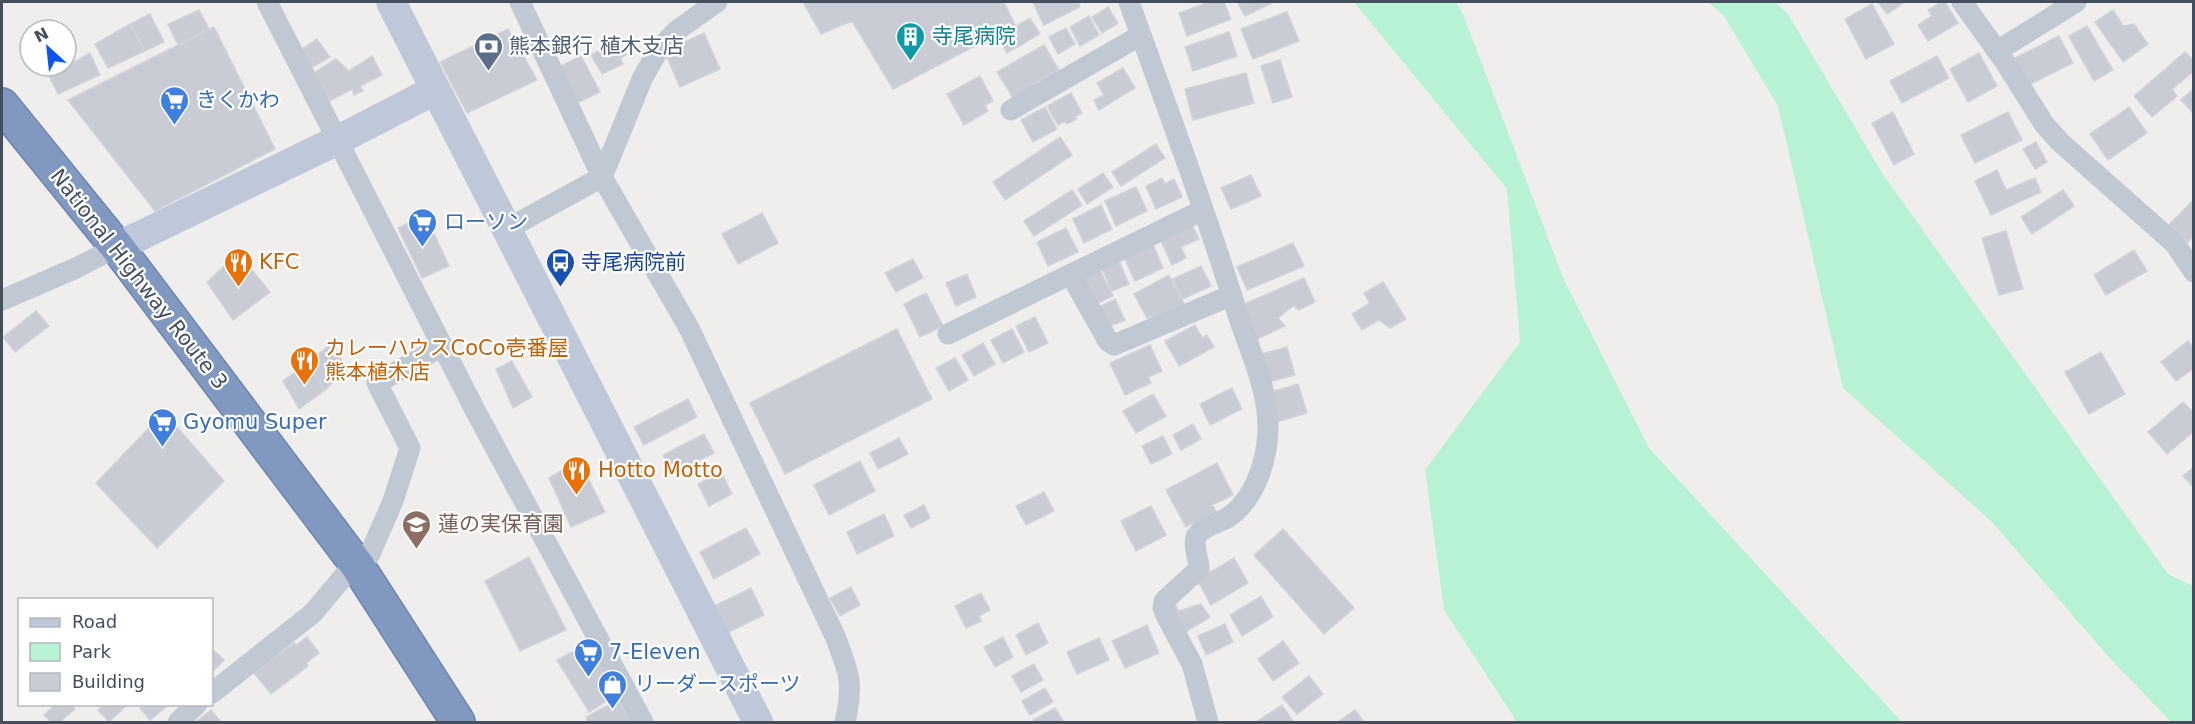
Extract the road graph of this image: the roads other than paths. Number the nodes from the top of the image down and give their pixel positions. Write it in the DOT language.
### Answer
graph roads {
  1 [pos="267,2"];
  2 [pos="391,2"];
  3 [pos="520,2"];
  4 [pos="717,2"];
  5 [pos="1129,2"];
  6 [pos="1962,2"];
  7 [pos="2076,2"];
  8 [pos="1141,35"];
  9 [pos="1998,51"];
  10 [pos="435,90"];
  11 [pos="2,105"];
  12 [pos="1011,110"];
  13 [pos="338,140"];
  14 [pos="602,177"];
  15 [pos="1203,210"];
  16 [pos="507,229"];
  17 [pos="117,247"];
  18 [pos="2192,268"];
  19 [pos="1071,275"];
  20 [pos="1232,295"];
  21 [pos="2,300"];
  22 [pos="948,334"];
  23 [pos="442,346"];
  24 [pos="357,565"];
  25 [pos="213,692"];
  26 [pos="196,706"];
  27 [pos="758,722"];
  28 [pos="178,723"];
  29 [pos="458,723"];
  30 [pos="643,723"];
  31 [pos="845,723"];
  32 [pos="1208,723"];
  1 -- 13 [label="street"];
  2 -- 10 [label="street"];
  3 -- 14 [label="street"];
  4 -- 14 [label="street"];
  5 -- 8 [label="street"];
  6 -- 9 [label="street"];
  7 -- 9 [label="street"];
  8 -- 12 [label="street"];
  8 -- 15 [label="street"];
  9 -- 18 [label="street"];
  10 -- 13 [label="street"];
  10 -- 16 [label="street"];
  11 -- 17 [label="highway, National Highway Route 3"];
  13 -- 17 [label="street"];
  13 -- 23 [label="street"];
  14 -- 16 [label="street"];
  14 -- 31 [label="street"];
  15 -- 19 [label="street"];
  15 -- 20 [label="street"];
  16 -- 27 [label="street"];
  17 -- 21 [label="street"];
  17 -- 24 [label="highway, National Highway Route 3"];
  19 -- 20 [label="street"];
  19 -- 22 [label="street"];
  20 -- 32 [label="street"];
  23 -- 24 [label="street"];
  23 -- 30 [label="street"];
  24 -- 25 [label="street"];
  24 -- 29 [label="highway, National Highway Route 3"];
  26 -- 28 [label="street"];
}
